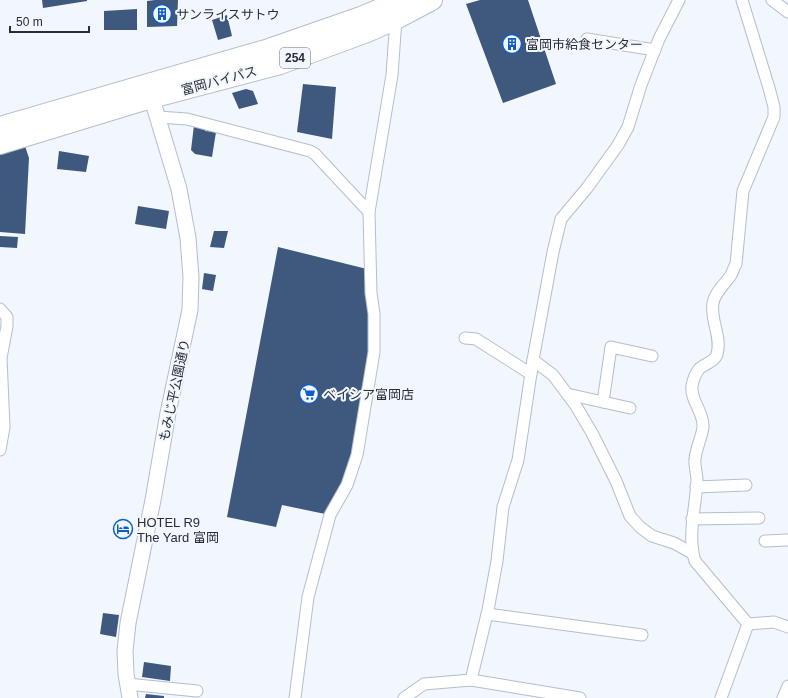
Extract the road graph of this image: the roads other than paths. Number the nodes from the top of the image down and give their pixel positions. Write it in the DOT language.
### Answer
graph roads {
  1 [pos="401,0"];
  2 [pos="432,0"];
  3 [pos="679,0"];
  4 [pos="742,0"];
  5 [pos="772,0"];
  6 [pos="788,12"];
  7 [pos="396,19"];
  8 [pos="587,40"];
  9 [pos="655,50"];
  10 [pos="149,91"];
  11 [pos="158,117"];
  12 [pos="0,127"];
  13 [pos="0,144"];
  14 [pos="369,212"];
  15 [pos="0,309"];
  16 [pos="465,338"];
  17 [pos="652,356"];
  18 [pos="533,360"];
  19 [pos="531,374"];
  20 [pos="567,394"];
  21 [pos="604,402"];
  22 [pos="630,408"];
  23 [pos="0,450"];
  24 [pos="746,485"];
  25 [pos="696,487"];
  26 [pos="758,518"];
  27 [pos="692,519"];
  28 [pos="788,540"];
  29 [pos="765,541"];
  30 [pos="692,553"];
  31 [pos="487,614"];
  32 [pos="748,624"];
  33 [pos="788,627"];
  34 [pos="642,635"];
  35 [pos="471,680"];
  36 [pos="788,686"];
  37 [pos="129,691"];
  38 [pos="197,691"];
  39 [pos="295,698"];
  40 [pos="404,698"];
  41 [pos="580,698"];
  42 [pos="720,698"];
  43 [pos="783,698"];
  1 -- 10 [label="highway, 富岡バイパス / 254"];
  2 -- 7 [label="highway, 富岡バイパス / 254"];
  3 -- 9 [label="street"];
  4 -- 25 [label="street"];
  5 -- 6 [label="street"];
  7 -- 10 [label="highway, 富岡バイパス / 254"];
  7 -- 14 [label="street"];
  8 -- 9 [label="street"];
  9 -- 18 [label="street"];
  10 -- 11 [label="street, もみじ平公園通り"];
  10 -- 12 [label="highway, 富岡バイパス / 254"];
  10 -- 13 [label="highway, 富岡バイパス / 254"];
  11 -- 14 [label="street"];
  11 -- 37 [label="street, もみじ平公園通り"];
  14 -- 39 [label="street"];
  15 -- 23 [label="street"];
  16 -- 19 [label="street"];
  17 -- 21 [label="street"];
  18 -- 19 [label="street"];
  18 -- 20 [label="street"];
  19 -- 31 [label="street"];
  20 -- 21 [label="street"];
  20 -- 30 [label="street"];
  21 -- 22 [label="street"];
  24 -- 25 [label="street"];
  25 -- 27 [label="street"];
  26 -- 27 [label="street"];
  27 -- 30 [label="street"];
  28 -- 29 [label="street"];
  30 -- 32 [label="street"];
  31 -- 34 [label="street"];
  31 -- 35 [label="street"];
  32 -- 33 [label="street"];
  32 -- 42 [label="street"];
  35 -- 40 [label="street"];
  35 -- 41 [label="street"];
  36 -- 43 [label="street"];
  37 -- 38 [label="street"];
}
